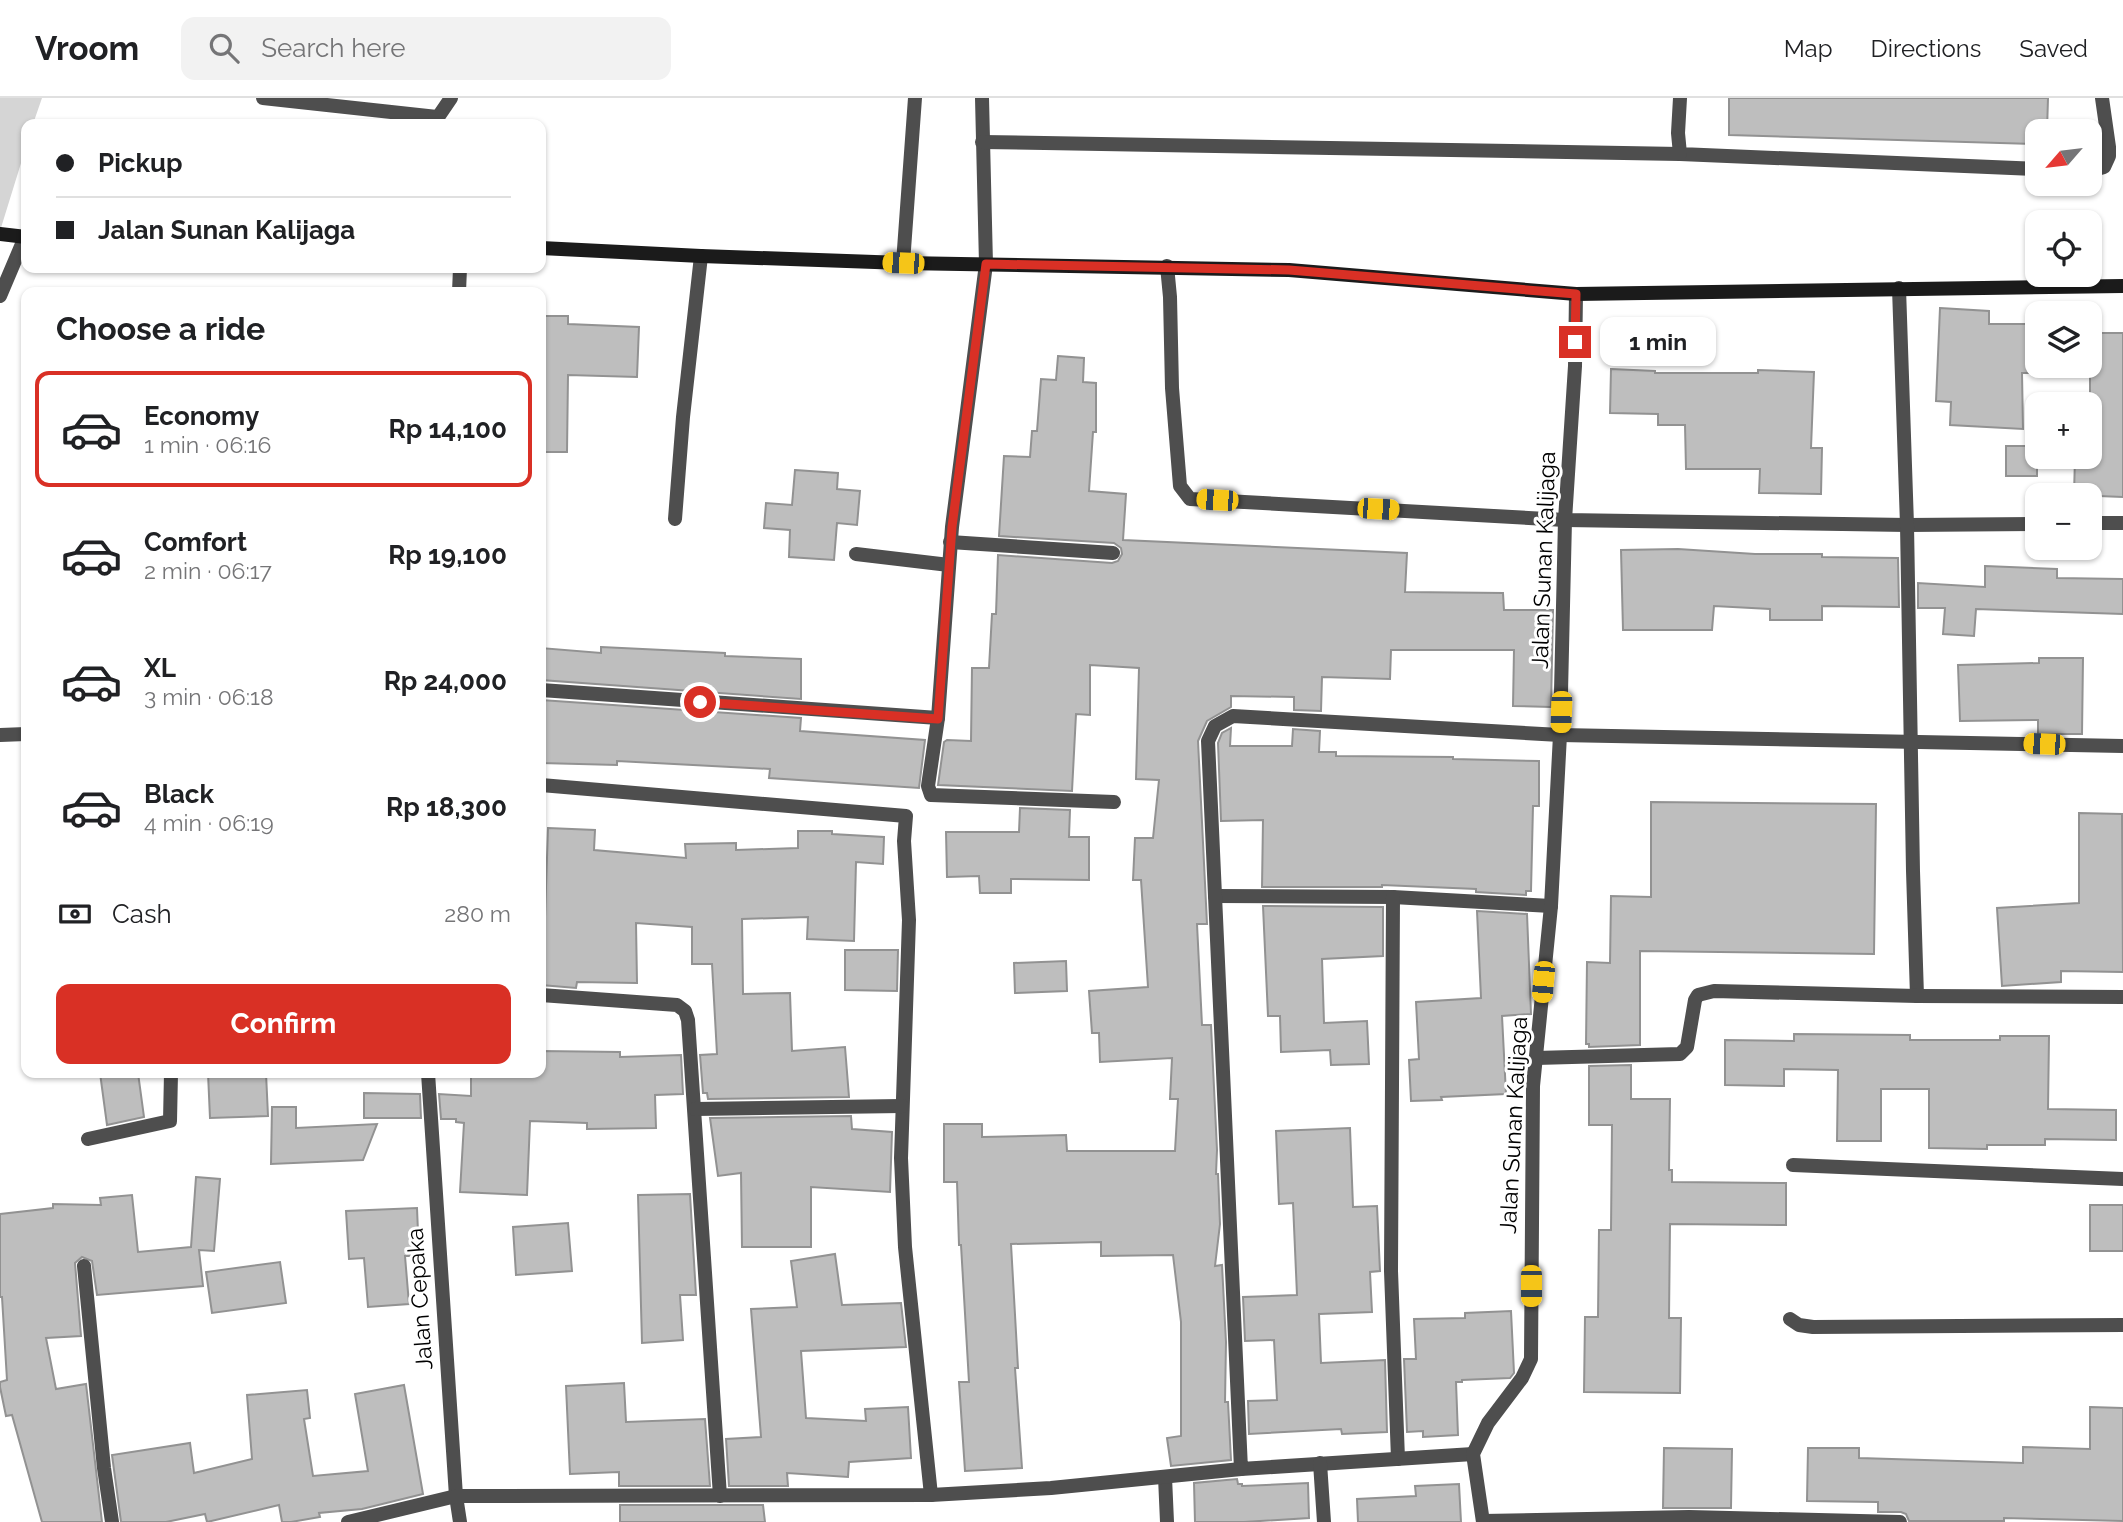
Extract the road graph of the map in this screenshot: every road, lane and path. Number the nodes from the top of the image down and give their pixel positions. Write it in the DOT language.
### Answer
graph roads {
  1 [pos="263,98"];
  2 [pos="451,98"];
  3 [pos="915,98"];
  4 [pos="982,98"];
  5 [pos="1680,98"];
  6 [pos="2102,98"];
  7 [pos="420,119"];
  8 [pos="436,119"];
  9 [pos="982,142"];
  10 [pos="1680,154"];
  11 [pos="2025,168"];
  12 [pos="2102,168"];
  13 [pos="0,234"];
  14 [pos="21,237"];
  15 [pos="21,246"];
  16 [pos="546,248"];
  17 [pos="701,256"];
  18 [pos="903,263"];
  19 [pos="986,264"];
  20 [pos="1167,267"];
  21 [pos="2123,286"];
  22 [pos="1899,288"];
  23 [pos="1576,294"];
  24 [pos="0,296"];
  25 [pos="675,519"];
  26 [pos="1565,520"];
  27 [pos="2102,523"];
  28 [pos="2123,523"];
  29 [pos="2025,524"];
  30 [pos="1907,525"];
  31 [pos="950,542"];
  32 [pos="1113,552"];
  33 [pos="856,554"];
  34 [pos="949,565"];
  35 [pos="546,690"];
  36 [pos="938,719"];
  37 [pos="21,734"];
  38 [pos="0,735"];
  39 [pos="1560,735"];
  40 [pos="1912,740"];
  41 [pos="2123,746"];
  42 [pos="546,785"];
  43 [pos="1114,803"];
  44 [pos="1215,896"];
  45 [pos="1393,897"];
  46 [pos="1551,906"];
  47 [pos="546,995"];
  48 [pos="1917,996"];
  49 [pos="2123,997"];
  50 [pos="1536,1058"];
  51 [pos="172,1078"];
  52 [pos="428,1078"];
  53 [pos="902,1106"];
  54 [pos="695,1109"];
  55 [pos="88,1139"];
  56 [pos="1793,1165"];
  57 [pos="2123,1179"];
  58 [pos="84,1266"];
  59 [pos="1790,1319"];
  60 [pos="2123,1325"];
  61 [pos="1473,1454"];
  62 [pos="1398,1460"];
  63 [pos="1320,1463"];
  64 [pos="1241,1469"];
  65 [pos="1165,1477"];
  66 [pos="932,1495"];
  67 [pos="456,1496"];
  68 [pos="720,1496"];
  69 [pos="1689,1520"];
  70 [pos="112,1522"];
  71 [pos="348,1522"];
  72 [pos="460,1522"];
  73 [pos="1167,1522"];
  74 [pos="1324,1522"];
  75 [pos="1483,1522"];
  76 [pos="1900,1522"];
  1 -- 7 [label="street"];
  2 -- 8 [label="street"];
  3 -- 18 [label="street"];
  4 -- 9 [label="street"];
  5 -- 10 [label="street"];
  6 -- 12 [label="street"];
  9 -- 10 [label="street"];
  9 -- 19 [label="street"];
  10 -- 11 [label="street"];
  13 -- 14 [label="main road"];
  15 -- 24 [label="street"];
  16 -- 17 [label="main road"];
  17 -- 18 [label="main road"];
  17 -- 25 [label="street"];
  18 -- 19 [label="main road"];
  19 -- 20 [label="main road"];
  19 -- 31 [label="street"];
  20 -- 23 [label="main road"];
  20 -- 26 [label="street"];
  21 -- 22 [label="main road"];
  22 -- 23 [label="main road"];
  22 -- 30 [label="street"];
  23 -- 26 [label="street, Jalan Sunan Kalijaga"];
  26 -- 30 [label="street"];
  26 -- 39 [label="street, Jalan Sunan Kalijaga"];
  27 -- 28 [label="street"];
  29 -- 30 [label="street"];
  30 -- 40 [label="street"];
  31 -- 32 [label="street"];
  31 -- 34 [label="street"];
  33 -- 34 [label="street"];
  34 -- 36 [label="street"];
  35 -- 36 [label="street"];
  36 -- 43 [label="street"];
  37 -- 38 [label="street"];
  39 -- 40 [label="street"];
  39 -- 44 [label="street"];
  39 -- 46 [label="street, Jalan Sunan Kalijaga"];
  40 -- 41 [label="street"];
  40 -- 48 [label="street"];
  42 -- 53 [label="street"];
  44 -- 45 [label="street"];
  44 -- 64 [label="street"];
  45 -- 46 [label="street"];
  45 -- 62 [label="street"];
  46 -- 50 [label="street, Jalan Sunan Kalijaga"];
  47 -- 54 [label="street"];
  48 -- 49 [label="street"];
  48 -- 50 [label="street"];
  50 -- 61 [label="street, Jalan Sunan Kalijaga"];
  51 -- 55 [label="street"];
  52 -- 67 [label="street, Jalan Cepaka"];
  53 -- 54 [label="street"];
  53 -- 66 [label="street"];
  54 -- 68 [label="street"];
  56 -- 57 [label="street"];
  58 -- 70 [label="street"];
  59 -- 60 [label="street"];
  61 -- 62 [label="street"];
  61 -- 75 [label="street"];
  62 -- 63 [label="street"];
  63 -- 64 [label="street"];
  63 -- 74 [label="street"];
  64 -- 65 [label="street"];
  65 -- 66 [label="street"];
  65 -- 73 [label="street"];
  66 -- 68 [label="street"];
  67 -- 68 [label="street"];
  67 -- 71 [label="street"];
  67 -- 72 [label="street, Jalan Cepaka"];
  69 -- 75 [label="street"];
  69 -- 76 [label="street"];
}
